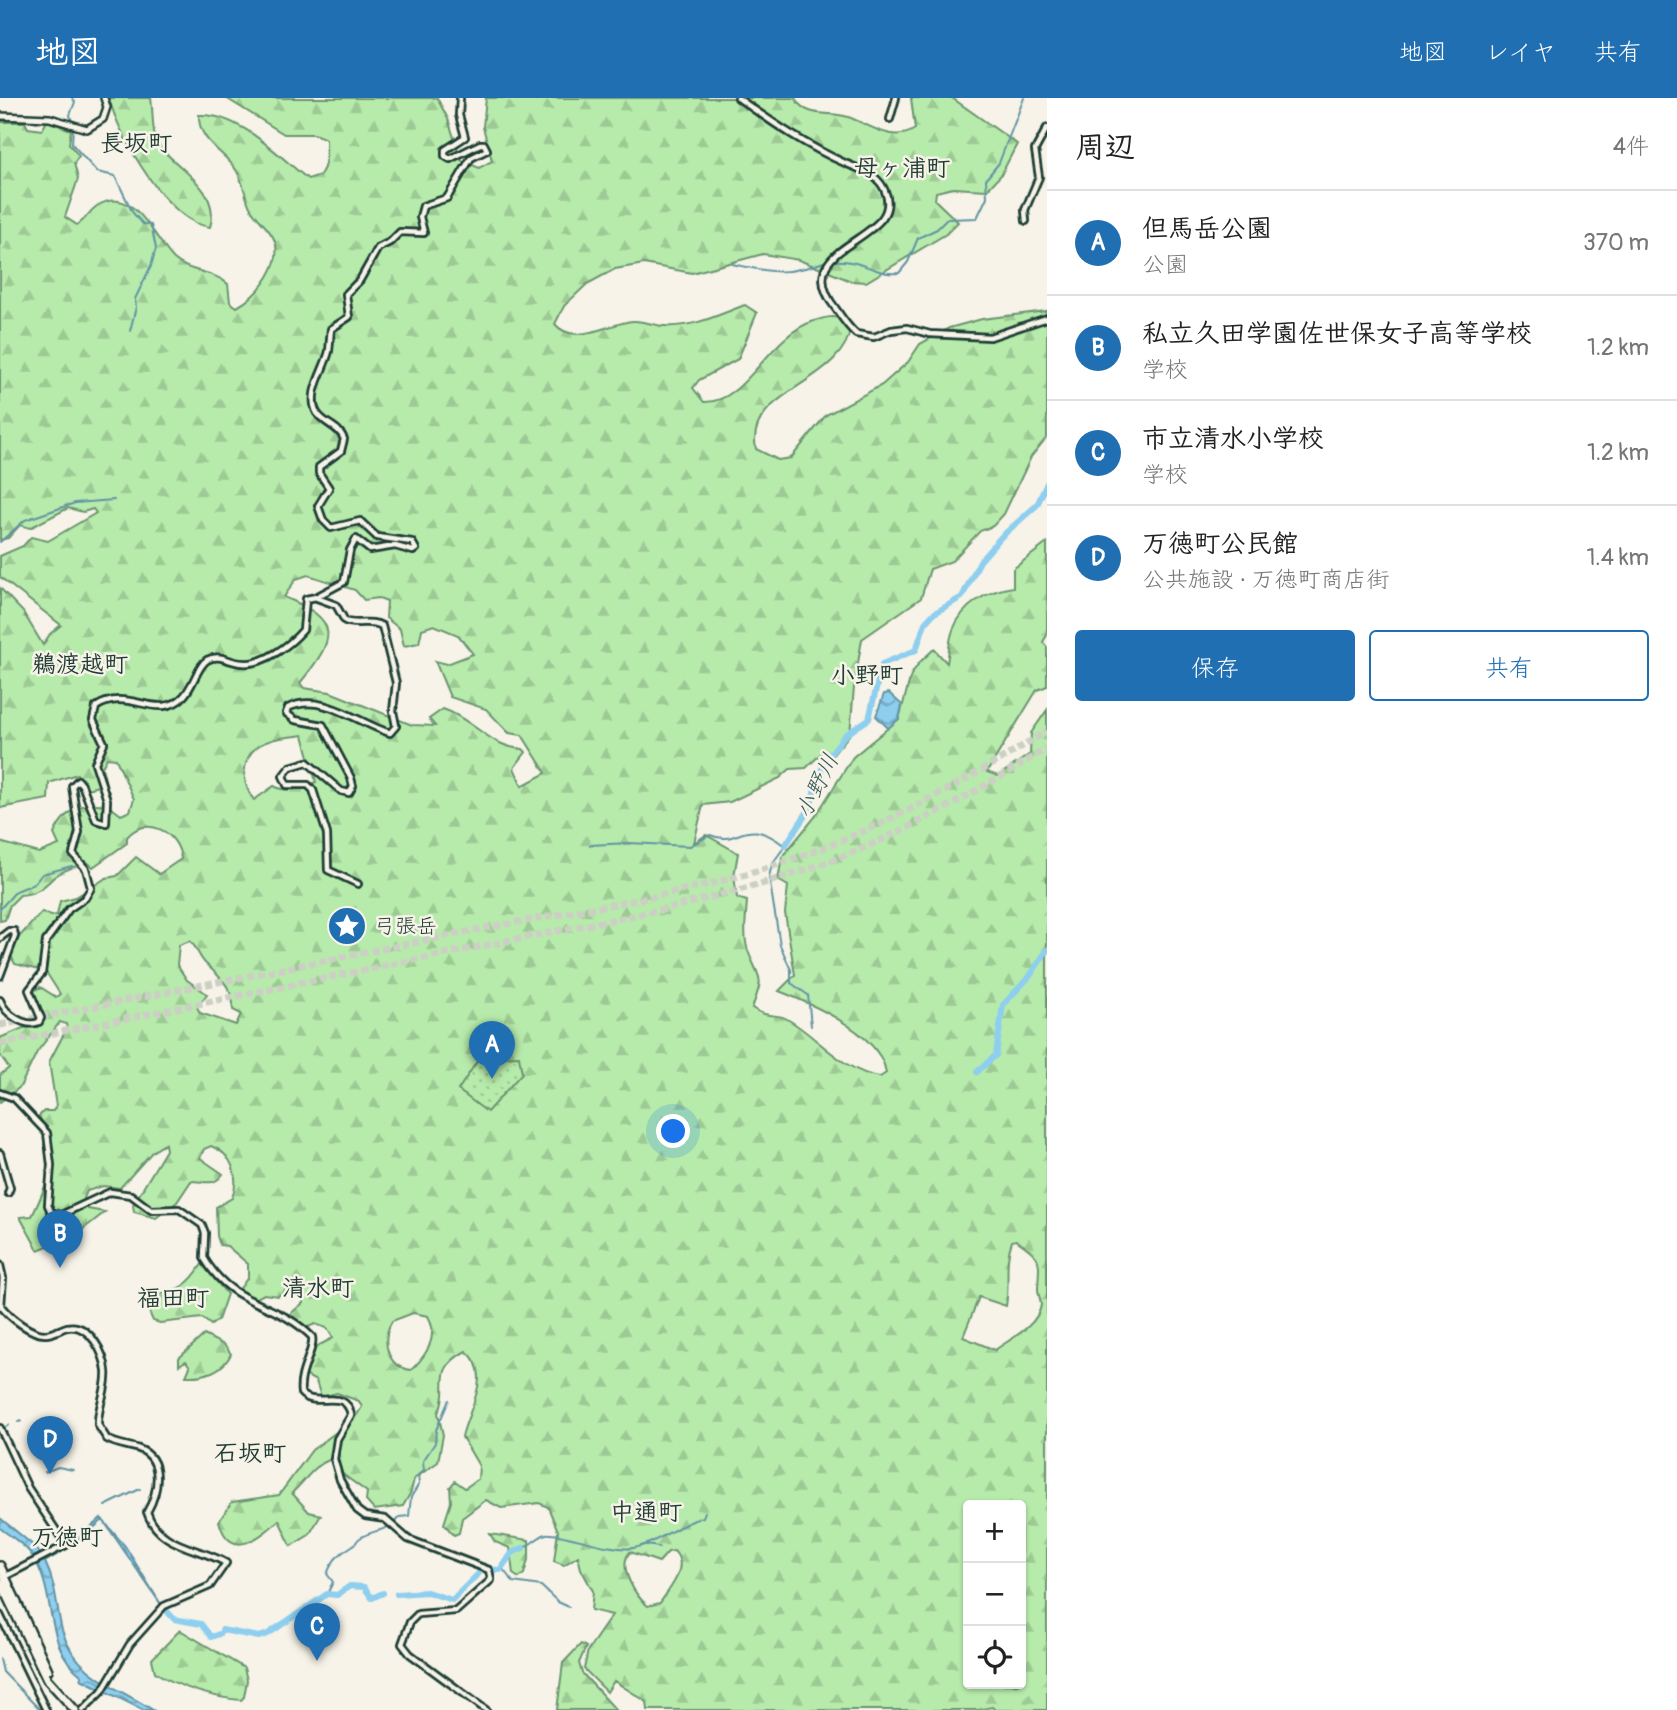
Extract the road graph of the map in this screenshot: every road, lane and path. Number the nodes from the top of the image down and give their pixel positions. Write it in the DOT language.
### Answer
graph roads {
  1 [pos="104,98"];
  2 [pos="460,98"];
  3 [pos="738,98"];
  4 [pos="896,98"];
  5 [pos="0,116"];
  6 [pos="890,119"];
  7 [pos="1047,128"];
  8 [pos="1026,221"];
  9 [pos="1047,318"];
  10 [pos="316,597"];
  11 [pos="358,884"];
  12 [pos="0,938"];
  13 [pos="0,976"];
  14 [pos="0,1000"];
  15 [pos="0,1093"];
  16 [pos="0,1153"];
  17 [pos="8,1193"];
  18 [pos="0,1265"];
  19 [pos="0,1429"];
  20 [pos="0,1566"];
  21 [pos="2,1579"];
  22 [pos="0,1615"];
  23 [pos="46,1710"];
  24 [pos="75,1710"];
  25 [pos="83,1710"];
  26 [pos="486,1710"];
  1 -- 5 [label="main road"];
  2 -- 10 [label="street"];
  3 -- 9 [label="street"];
  4 -- 6 [label="street"];
  7 -- 8 [label="street"];
  10 -- 11 [label="street"];
  10 -- 14 [label="street"];
  12 -- 13 [label="street"];
  15 -- 26 [label="street"];
  16 -- 17 [label="street"];
  18 -- 25 [label="street"];
  19 -- 21 [label="street"];
  20 -- 21 [label="highway"];
  21 -- 24 [label="highway"];
  22 -- 23 [label="street"];
}
